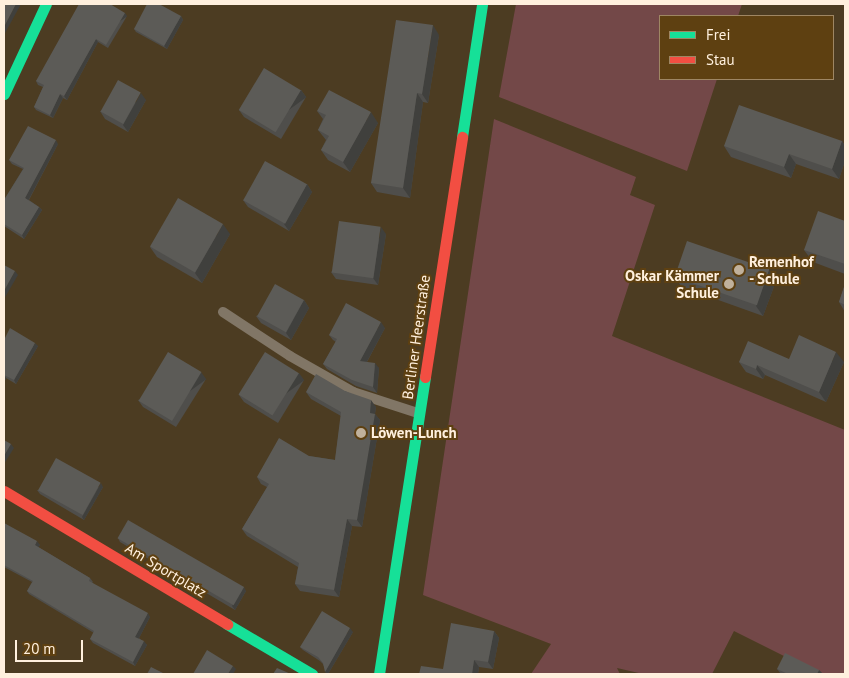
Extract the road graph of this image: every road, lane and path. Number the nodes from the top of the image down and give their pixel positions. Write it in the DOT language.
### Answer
graph roads {
  1 [pos="46,4"];
  2 [pos="482,4"];
  3 [pos="4,94"];
  4 [pos="223,312"];
  5 [pos="420,413"];
  6 [pos="4,491"];
  7 [pos="312,674"];
  8 [pos="379,674"];
  1 -- 3 [label="main road"];
  2 -- 5 [label="main road, Berliner Heerstraße"];
  4 -- 5 [label="lane"];
  5 -- 8 [label="main road, Berliner Heerstraße"];
  6 -- 7 [label="main road, Am Sportplatz"];
}
